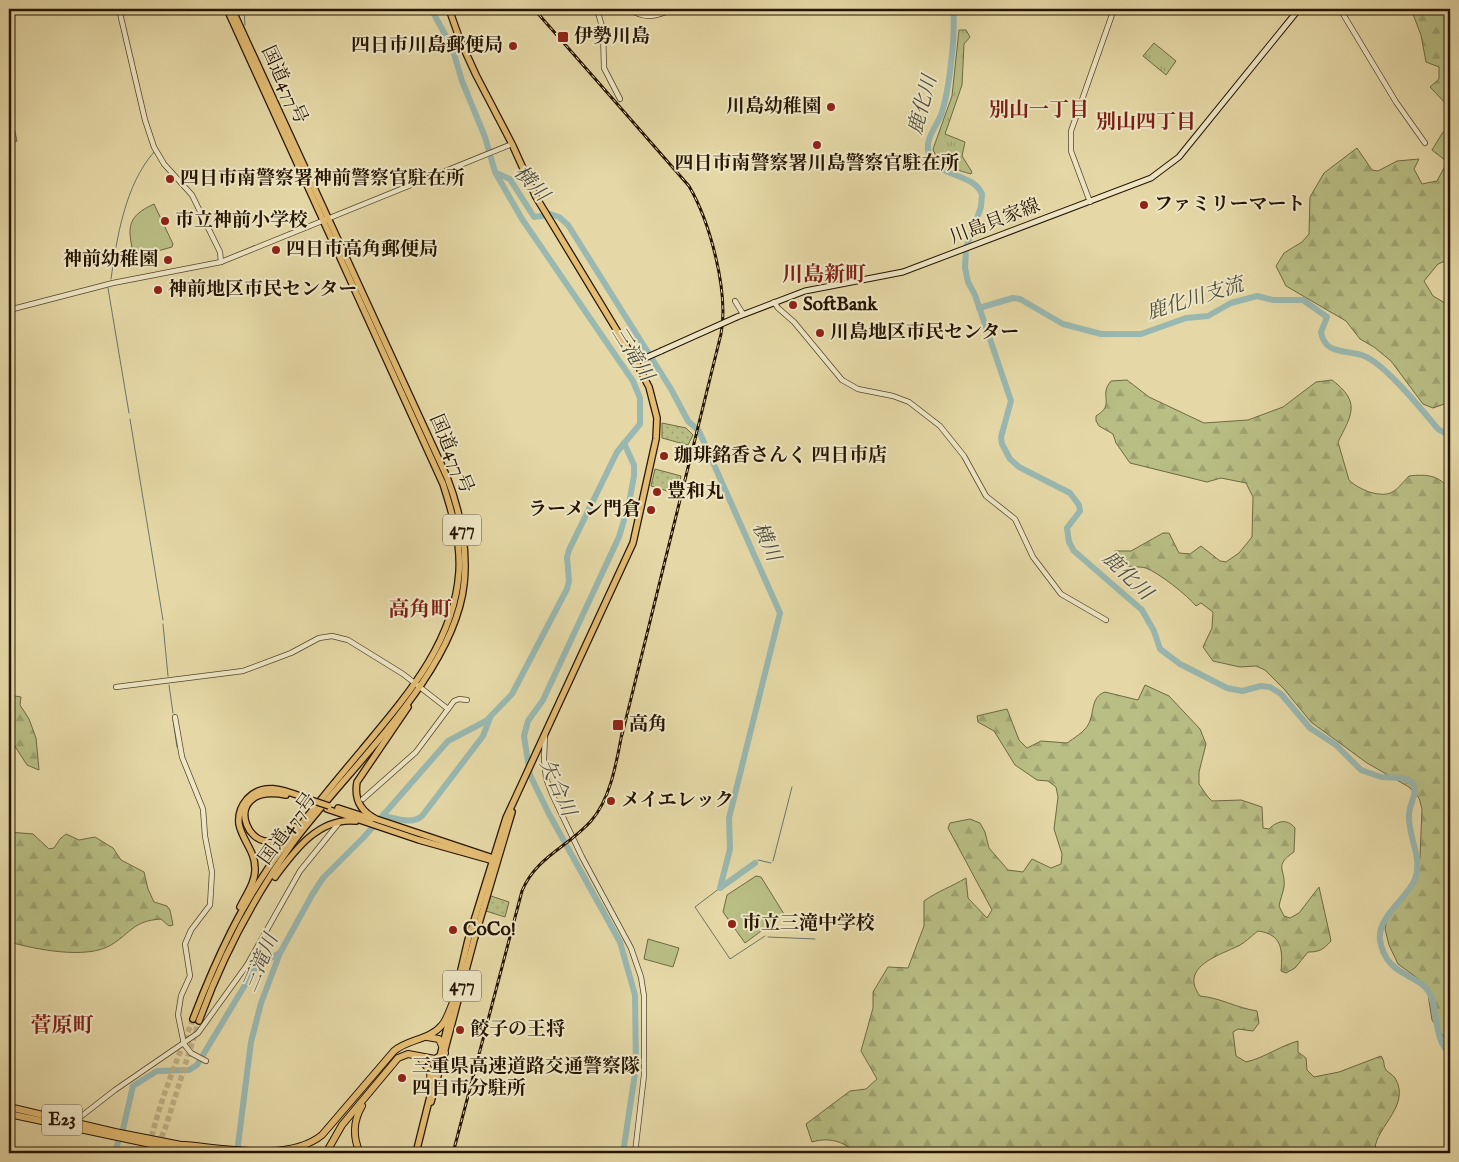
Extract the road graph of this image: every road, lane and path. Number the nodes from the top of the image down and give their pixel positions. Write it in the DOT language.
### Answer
graph roads {
  1 [pos="119,9"];
  2 [pos="227,9"];
  3 [pos="232,9"];
  4 [pos="449,9"];
  5 [pos="597,9"];
  6 [pos="630,9"];
  7 [pos="674,9"];
  8 [pos="1114,9"];
  9 [pos="1299,9"];
  10 [pos="1340,9"];
  11 [pos="620,99"];
  12 [pos="1425,143"];
  13 [pos="512,144"];
  14 [pos="1090,202"];
  15 [pos="326,220"];
  16 [pos="221,262"];
  17 [pos="736,301"];
  18 [pos="774,302"];
  19 [pos="9,310"];
  20 [pos="743,314"];
  21 [pos="636,362"];
  22 [pos="1106,620"];
  23 [pos="417,686"];
  24 [pos="116,687"];
  25 [pos="467,700"];
  26 [pos="448,709"];
  27 [pos="175,717"];
  28 [pos="546,730"];
  29 [pos="325,794"];
  30 [pos="363,799"];
  31 [pos="311,802"];
  32 [pos="362,817"];
  33 [pos="338,824"];
  34 [pos="421,837"];
  35 [pos="493,860"];
  36 [pos="249,911"];
  37 [pos="229,935"];
  38 [pos="454,1000"];
  39 [pos="426,1037"];
  40 [pos="184,1044"];
  41 [pos="442,1044"];
  42 [pos="445,1053"];
  43 [pos="408,1054"];
  44 [pos="438,1058"];
  45 [pos="205,1060"];
  46 [pos="366,1085"];
  47 [pos="431,1088"];
  48 [pos="372,1090"];
  49 [pos="9,1108"];
  50 [pos="9,1114"];
  51 [pos="79,1118"];
  52 [pos="423,1126"];
  53 [pos="114,1135"];
  54 [pos="127,1137"];
  55 [pos="213,1149"];
  56 [pos="193,1153"];
  57 [pos="225,1153"];
  58 [pos="322,1153"];
  59 [pos="326,1153"];
  60 [pos="360,1153"];
  61 [pos="416,1153"];
  62 [pos="635,1153"];
  1 -- 16 [label="street"];
  2 -- 15 [label="highway, 国道477号 / 477"];
  3 -- 15 [label="highway, 国道477号 / 477"];
  4 -- 13 [label="highway, 477"];
  5 -- 11 [label="street"];
  6 -- 7 [label="street"];
  8 -- 14 [label="street"];
  9 -- 14 [label="main road, 川島貝家線"];
  10 -- 12 [label="street"];
  13 -- 15 [label="street"];
  13 -- 21 [label="highway, 477"];
  14 -- 18 [label="main road, 川島貝家線"];
  15 -- 16 [label="street"];
  15 -- 23 [label="highway, 国道477号 / 477"];
  16 -- 19 [label="street"];
  17 -- 20 [label="street"];
  18 -- 20 [label="main road, 川島貝家線"];
  18 -- 22 [label="street"];
  20 -- 21 [label="main road, 川島貝家線, bridge"];
  21 -- 28 [label="highway, 477"];
  23 -- 24 [label="street"];
  23 -- 26 [label="street"];
  23 -- 29 [label="highway, 国道477号 / 477"];
  23 -- 32 [label="highway, 477"];
  23 -- 36 [label="highway, 国道477号 / 477"];
  25 -- 26 [label="street"];
  26 -- 30 [label="street"];
  27 -- 40 [label="street"];
  28 -- 35 [label="highway, 477"];
  28 -- 62 [label="street"];
  29 -- 31 [label="highway, 477"];
  29 -- 37 [label="highway, 国道477号 / 477"];
  31 -- 32 [label="highway, 477, bridge"];
  31 -- 37 [label="highway, 477"];
  32 -- 34 [label="highway, 477"];
  32 -- 34 [label="highway, 477"];
  32 -- 36 [label="highway, 477"];
  33 -- 40 [label="street"];
  34 -- 35 [label="highway, 477"];
  35 -- 38 [label="highway, 477"];
  35 -- 42 [label="highway, 477"];
  36 -- 37 [label="highway, 国道477号 / 477"];
  38 -- 39 [label="highway"];
  38 -- 41 [label="highway, 477"];
  39 -- 41 [label="highway"];
  39 -- 46 [label="highway"];
  40 -- 45 [label="street"];
  40 -- 51 [label="street"];
  41 -- 42 [label="highway"];
  41 -- 44 [label="highway, 477"];
  42 -- 44 [label="highway"];
  42 -- 52 [label="highway, 477"];
  43 -- 44 [label="highway"];
  43 -- 47 [label="highway"];
  43 -- 48 [label="highway"];
  44 -- 47 [label="highway, 477"];
  46 -- 55 [label="highway"];
  46 -- 58 [label="highway"];
  47 -- 52 [label="highway, 477"];
  48 -- 59 [label="highway"];
  48 -- 60 [label="highway"];
  49 -- 53 [label="highway, E23"];
  50 -- 53 [label="highway, E23"];
  52 -- 61 [label="highway, 477"];
  53 -- 54 [label="highway"];
  54 -- 55 [label="highway"];
  54 -- 56 [label="highway"];
  55 -- 57 [label="highway"];
}
